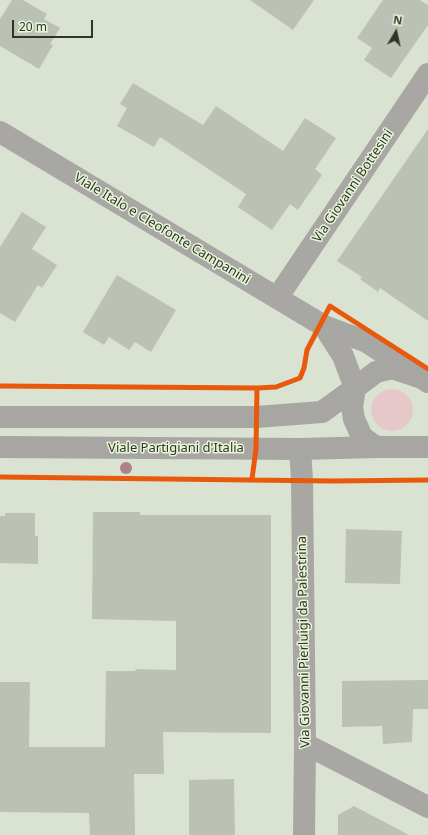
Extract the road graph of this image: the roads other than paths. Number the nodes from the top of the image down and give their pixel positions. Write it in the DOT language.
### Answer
graph roads {
  1 [pos="428,74"];
  2 [pos="0,132"];
  3 [pos="277,298"];
  4 [pos="324,326"];
  5 [pos="425,380"];
  6 [pos="355,388"];
  7 [pos="0,417"];
  8 [pos="0,447"];
  9 [pos="376,447"];
  10 [pos="428,447"];
  11 [pos="300,449"];
  12 [pos="305,744"];
  13 [pos="428,807"];
  14 [pos="304,835"];
  1 -- 3 [label="street, Via Giovanni Bottesini"];
  2 -- 3 [label="street, Viale Italo e Cleofonte Campanini"];
  3 -- 4 [label="street, Viale Italo e Cleofonte Campanini"];
  4 -- 5 [label="street, Viale Italo e Cleofonte Campanini"];
  4 -- 6 [label="street, Viale Italo e Cleofonte Campanini"];
  5 -- 6 [label="main road"];
  6 -- 7 [label="main road"];
  6 -- 9 [label="main road"];
  8 -- 11 [label="main road, Viale Partigiani d'Italia"];
  9 -- 10 [label="main road, Viale Partigiani d'Italia"];
  9 -- 11 [label="main road, Viale Partigiani d'Italia"];
  11 -- 12 [label="street, Via Giovanni Pierluigi da Palestrina"];
  12 -- 13 [label="street"];
  12 -- 14 [label="street, Via Giovanni Pierluigi da Palestrina"];
}
